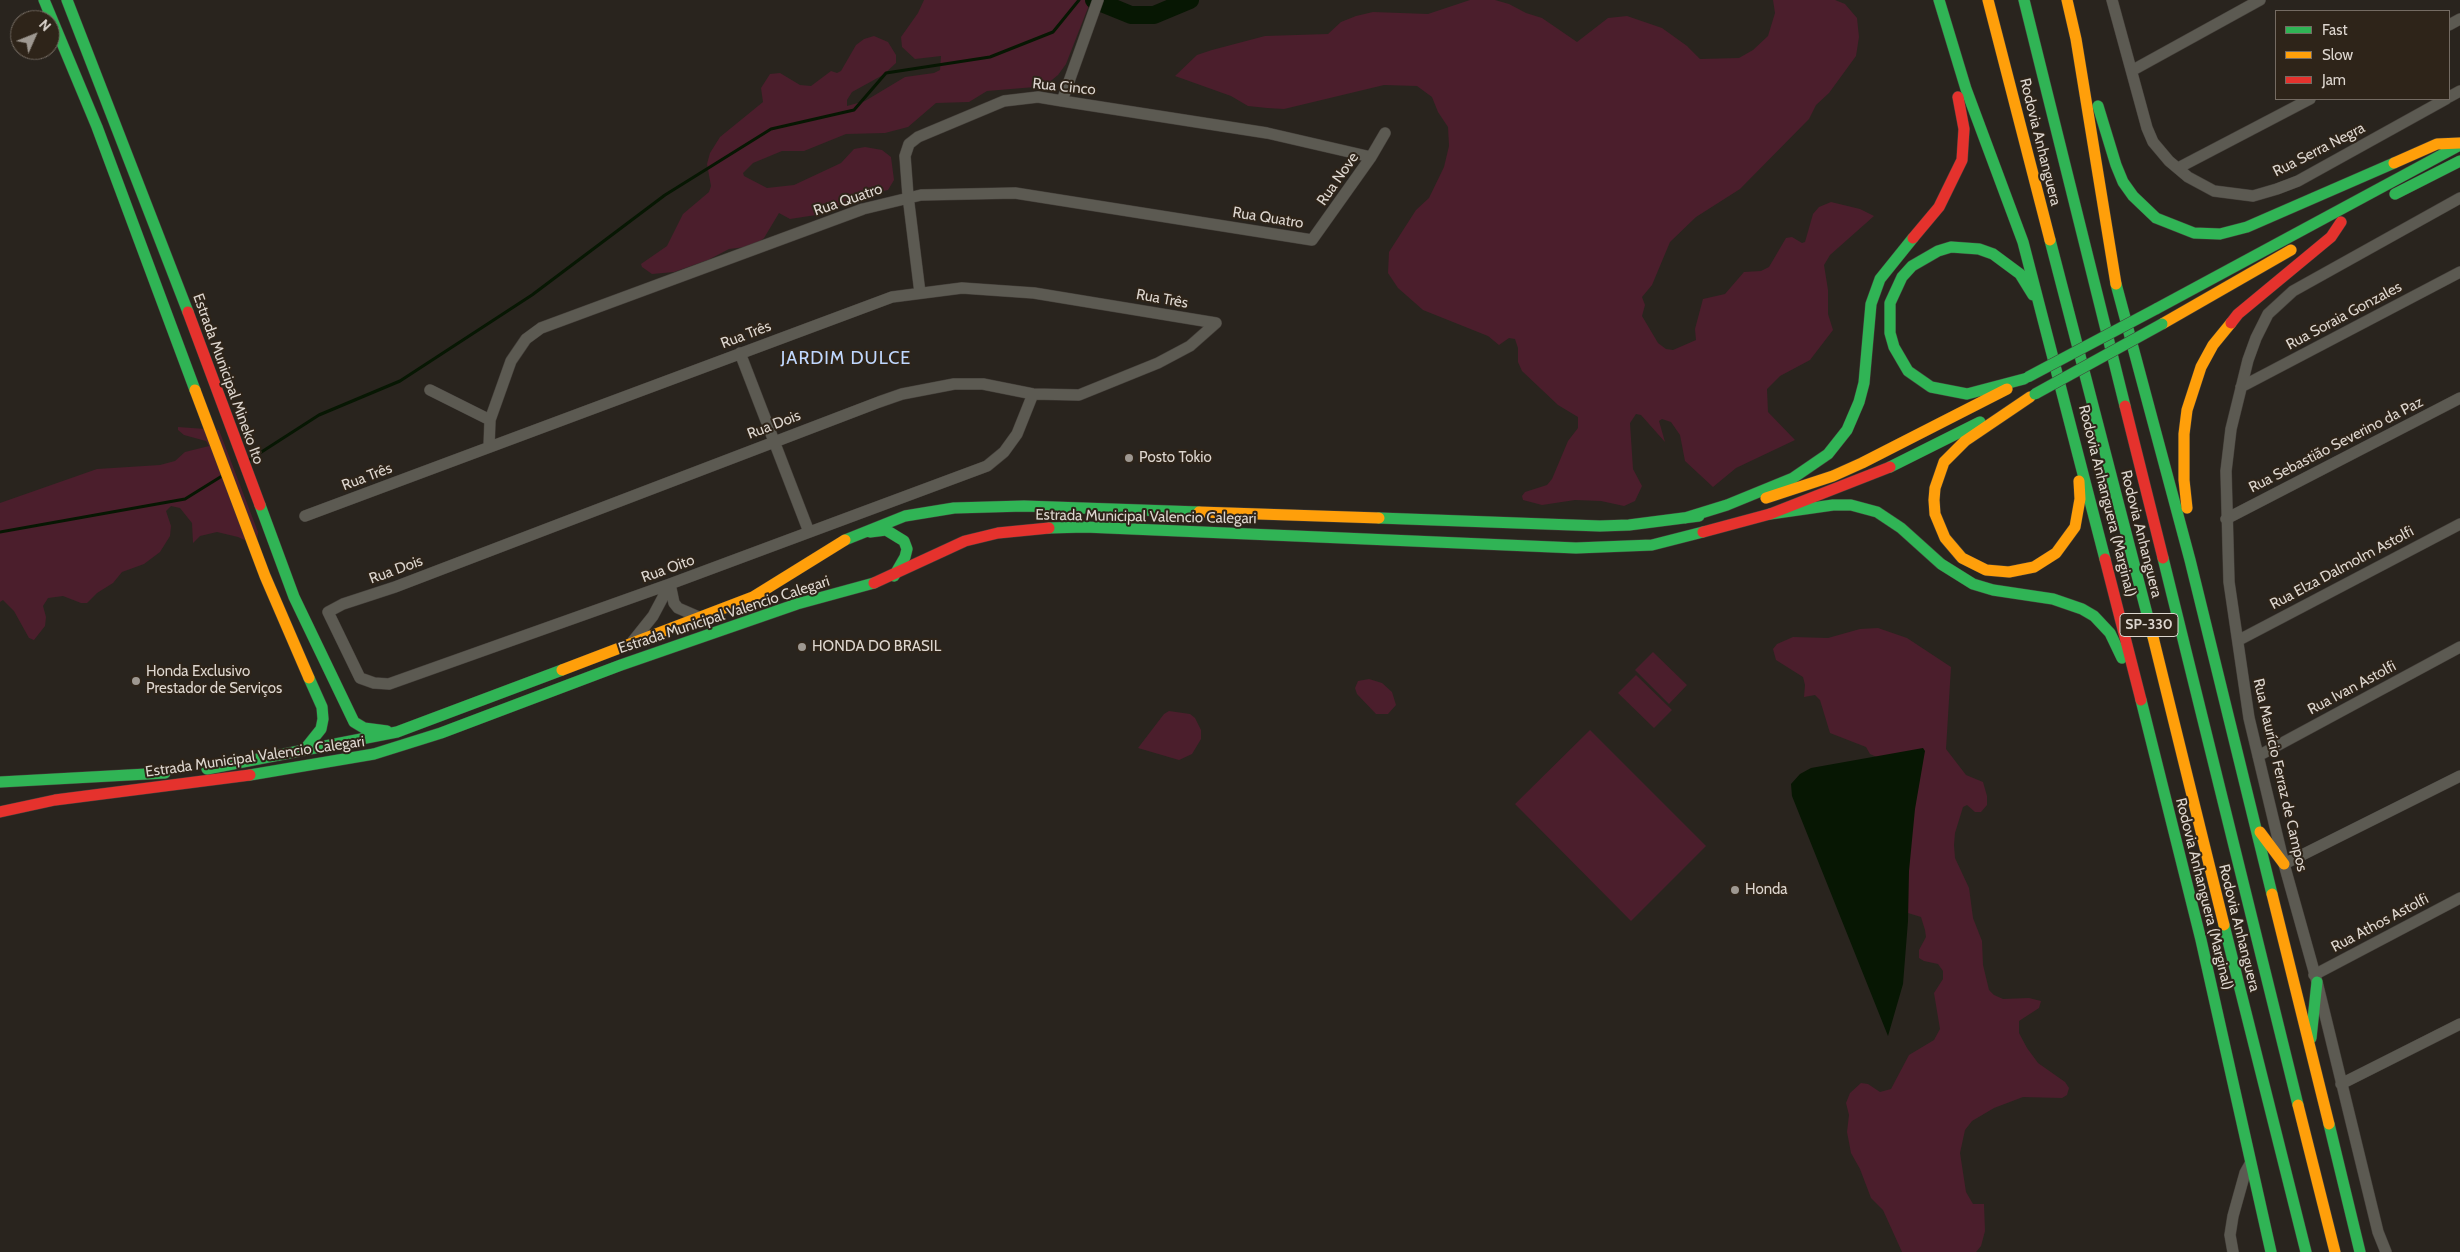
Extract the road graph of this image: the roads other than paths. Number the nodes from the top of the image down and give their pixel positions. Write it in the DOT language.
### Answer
graph roads {
  1 [pos="44,0"];
  2 [pos="67,0"];
  3 [pos="1098,0"];
  4 [pos="1988,0"];
  5 [pos="2024,0"];
  6 [pos="2067,0"];
  7 [pos="2112,0"];
  8 [pos="2260,0"];
  9 [pos="1940,2"];
  10 [pos="2076,39"];
  11 [pos="2133,70"];
  12 [pos="1062,100"];
  13 [pos="2308,100"];
  14 [pos="2443,100"];
  15 [pos="1385,133"];
  16 [pos="2460,144"];
  17 [pos="1371,157"];
  18 [pos="130,158"];
  19 [pos="110,160"];
  20 [pos="2460,161"];
  21 [pos="2178,168"];
  22 [pos="908,196"];
  23 [pos="2460,198"];
  24 [pos="2383,200"];
  25 [pos="2366,209"];
  26 [pos="2341,222"];
  27 [pos="1312,240"];
  28 [pos="2460,272"];
  29 [pos="920,293"];
  30 [pos="1216,323"];
  31 [pos="2050,336"];
  32 [pos="740,354"];
  33 [pos="2026,378"];
  34 [pos="2241,387"];
  35 [pos="430,390"];
  36 [pos="1032,394"];
  37 [pos="2032,395"];
  38 [pos="2460,398"];
  39 [pos="2069,413"];
  40 [pos="490,420"];
  41 [pos="774,441"];
  42 [pos="488,447"];
  43 [pos="1770,514"];
  44 [pos="305,516"];
  45 [pos="1685,518"];
  46 [pos="2226,519"];
  47 [pos="2460,524"];
  48 [pos="808,532"];
  49 [pos="864,532"];
  50 [pos="2190,560"];
  51 [pos="894,576"];
  52 [pos="670,584"];
  53 [pos="343,604"];
  54 [pos="701,618"];
  55 [pos="2239,640"];
  56 [pos="629,645"];
  57 [pos="2460,647"];
  58 [pos="2144,711"];
  59 [pos="397,732"];
  60 [pos="305,750"];
  61 [pos="2258,756"];
  62 [pos="2460,776"];
  63 [pos="0,782"];
  64 [pos="0,812"];
  65 [pos="2256,827"];
  66 [pos="2284,864"];
  67 [pos="2460,898"];
  68 [pos="2316,978"];
  69 [pos="2460,1024"];
  70 [pos="2310,1048"];
  71 [pos="2342,1084"];
  72 [pos="2251,1163"];
  73 [pos="2260,1202"];
  74 [pos="2233,1252"];
  75 [pos="2265,1252"];
  76 [pos="2271,1252"];
  77 [pos="2306,1252"];
  78 [pos="2335,1252"];
  79 [pos="2360,1252"];
  80 [pos="2386,1252"];
  1 -- 19 [label="main road"];
  2 -- 18 [label="main road, Estrada Municipal Mineko Ito"];
  3 -- 12 [label="street"];
  4 -- 77 [label="main road, Rodovia Anhanguera / SP-330"];
  5 -- 78 [label="main road, Rodovia Anhanguera / SP-330"];
  6 -- 10 [label="main road"];
  7 -- 11 [label="street, Rua Serra Negra"];
  8 -- 11 [label="street"];
  9 -- 31 [label="main road, Rodovia Anhanguera (Marginal)"];
  9 -- 45 [label="main road"];
  10 -- 16 [label="main road"];
  10 -- 50 [label="main road"];
  11 -- 21 [label="street, Rua Serra Negra"];
  12 -- 17 [label="street, Rua Cinco"];
  12 -- 22 [label="street, Rua Cinco"];
  13 -- 21 [label="street"];
  14 -- 21 [label="street, Rua Serra Negra"];
  15 -- 17 [label="street, Rua Nove"];
  16 -- 33 [label="main road, bridge"];
  17 -- 27 [label="street, Rua Nove"];
  18 -- 19 [label="main road"];
  18 -- 59 [label="main road, Estrada Municipal Mineko Ito"];
  19 -- 60 [label="main road"];
  20 -- 24 [label="main road"];
  22 -- 27 [label="street, Rua Quatro"];
  22 -- 29 [label="street, Rua Cinco"];
  22 -- 40 [label="street, Rua Quatro"];
  23 -- 34 [label="street, Rua Maurício Ferraz de Campos"];
  25 -- 26 [label="main road"];
  26 -- 37 [label="main road, bridge"];
  26 -- 50 [label="main road"];
  28 -- 34 [label="street, Rua Soraia Gonzales"];
  29 -- 30 [label="street, Rua Três"];
  29 -- 32 [label="street, Rua Três"];
  30 -- 36 [label="street, Rua Dois"];
  31 -- 33 [label="main road"];
  31 -- 39 [label="main road, Rodovia Anhanguera (Marginal)"];
  32 -- 41 [label="street"];
  32 -- 42 [label="street, Rua Três"];
  33 -- 45 [label="main road, Estrada Municipal Valencio Calegari"];
  34 -- 46 [label="street, Rua Maurício Ferraz de Campos"];
  35 -- 40 [label="street"];
  36 -- 41 [label="street, Rua Dois"];
  36 -- 48 [label="street, Rua Oito"];
  37 -- 39 [label="main road"];
  37 -- 43 [label="main road, Estrada Municipal Valencio Calegari"];
  38 -- 46 [label="street, Rua Sebastião Severino da Paz"];
  39 -- 58 [label="main road, Rodovia Anhanguera (Marginal)"];
  40 -- 42 [label="street, Rua Quatro"];
  41 -- 48 [label="street"];
  41 -- 53 [label="street, Rua Dois"];
  42 -- 44 [label="street, Rua Três"];
  43 -- 51 [label="main road, Estrada Municipal Valencio Calegari"];
  43 -- 58 [label="main road"];
  45 -- 49 [label="main road, Estrada Municipal Valencio Calegari"];
  46 -- 55 [label="street, Rua Maurício Ferraz de Campos"];
  47 -- 55 [label="street, Rua Elza Dalmolm Astolfi"];
  48 -- 52 [label="street, Rua Oito"];
  49 -- 51 [label="main road"];
  49 -- 54 [label="main road, Estrada Municipal Valencio Calegari"];
  50 -- 65 [label="main road"];
  51 -- 64 [label="main road, Estrada Municipal Valencio Calegari"];
  52 -- 53 [label="street, Rua Oito"];
  52 -- 54 [label="street"];
  52 -- 56 [label="street"];
  54 -- 56 [label="main road, Estrada Municipal Valencio Calegari"];
  55 -- 61 [label="street, Rua Maurício Ferraz de Campos"];
  56 -- 59 [label="main road, Estrada Municipal Valencio Calegari"];
  57 -- 61 [label="street, Rua Ivan Astolfi"];
  58 -- 72 [label="main road, Rodovia Anhanguera (Marginal)"];
  59 -- 60 [label="main road, Estrada Municipal Valencio Calegari"];
  60 -- 63 [label="main road, Estrada Municipal Valencio Calegari"];
  61 -- 66 [label="street, Rua Maurício Ferraz de Campos"];
  62 -- 66 [label="street"];
  65 -- 66 [label="main road"];
  65 -- 70 [label="main road"];
  66 -- 68 [label="street, Rua Maurício Ferraz de Campos"];
  67 -- 68 [label="street, Rua Athos Astolfi"];
  68 -- 70 [label="main road"];
  68 -- 71 [label="street, Rua Maurício Ferraz de Campos"];
  69 -- 71 [label="street"];
  70 -- 79 [label="main road"];
  71 -- 80 [label="street, Rua Maurício Ferraz de Campos"];
  72 -- 73 [label="main road, Rodovia Anhanguera (Marginal)"];
  72 -- 74 [label="street"];
  73 -- 75 [label="street"];
  73 -- 76 [label="main road, Rodovia Anhanguera (Marginal)"];
}
